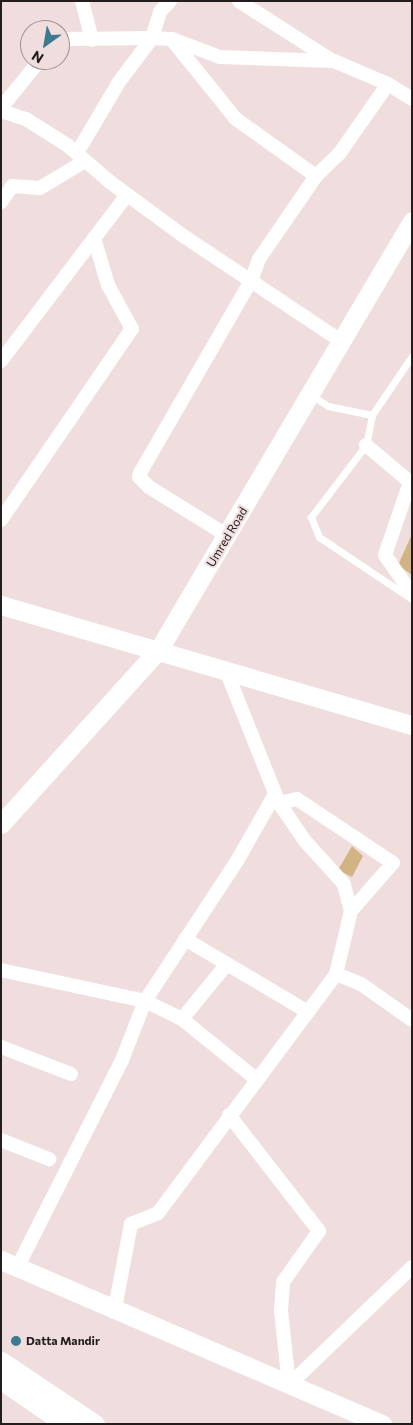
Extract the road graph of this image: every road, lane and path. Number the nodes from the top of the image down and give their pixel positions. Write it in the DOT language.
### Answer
graph roads {
  1 [pos="82,1"];
  2 [pos="170,1"];
  3 [pos="239,1"];
  4 [pos="152,38"];
  5 [pos="70,39"];
  6 [pos="172,39"];
  7 [pos="92,40"];
  8 [pos="334,61"];
  9 [pos="32,70"];
  10 [pos="388,84"];
  11 [pos="412,99"];
  12 [pos="1,109"];
  13 [pos="81,157"];
  14 [pos="316,176"];
  15 [pos="7,184"];
  16 [pos="127,195"];
  17 [pos="1,202"];
  18 [pos="412,221"];
  19 [pos="94,238"];
  20 [pos="251,281"];
  21 [pos="341,341"];
  22 [pos="412,356"];
  23 [pos="1,361"];
  24 [pos="311,395"];
  25 [pos="372,415"];
  26 [pos="366,445"];
  27 [pos="1,520"];
  28 [pos="228,536"];
  29 [pos="412,594"];
  30 [pos="412,599"];
  31 [pos="1,605"];
  32 [pos="159,649"];
  33 [pos="224,668"];
  34 [pos="412,725"];
  35 [pos="277,798"];
  36 [pos="1,824"];
  37 [pos="351,911"];
  38 [pos="185,939"];
  39 [pos="226,964"];
  40 [pos="1,970"];
  41 [pos="336,974"];
  42 [pos="145,1001"];
  43 [pos="308,1012"];
  44 [pos="182,1019"];
  45 [pos="412,1020"];
  46 [pos="1,1047"];
  47 [pos="71,1074"];
  48 [pos="256,1080"];
  49 [pos="229,1115"];
  50 [pos="1,1140"];
  51 [pos="49,1158"];
  52 [pos="9,1264"];
  53 [pos="412,1267"];
  54 [pos="115,1308"];
  55 [pos="1,1361"];
  56 [pos="1,1380"];
  57 [pos="289,1385"];
  58 [pos="65,1424"];
  59 [pos="95,1424"];
  60 [pos="382,1424"];
  1 -- 7 [label="street"];
  2 -- 4 [label="street"];
  3 -- 8 [label="street"];
  4 -- 6 [label="street"];
  4 -- 7 [label="street"];
  4 -- 13 [label="street"];
  5 -- 7 [label="street"];
  6 -- 8 [label="street"];
  6 -- 14 [label="street"];
  8 -- 10 [label="street"];
  9 -- 12 [label="street"];
  10 -- 11 [label="street"];
  10 -- 14 [label="street"];
  12 -- 13 [label="street"];
  13 -- 15 [label="street"];
  13 -- 16 [label="street"];
  14 -- 20 [label="street"];
  15 -- 17 [label="street"];
  16 -- 19 [label="street"];
  16 -- 20 [label="street"];
  18 -- 21 [label="street, Umred Road"];
  19 -- 23 [label="street"];
  19 -- 27 [label="street"];
  20 -- 21 [label="street"];
  20 -- 28 [label="street"];
  21 -- 24 [label="street, Umred Road"];
  22 -- 25 [label="lane"];
  24 -- 25 [label="lane"];
  24 -- 28 [label="street, Umred Road"];
  25 -- 26 [label="lane"];
  26 -- 29 [label="street"];
  26 -- 30 [label="lane"];
  28 -- 32 [label="street, Umred Road"];
  31 -- 32 [label="street"];
  32 -- 33 [label="street"];
  32 -- 36 [label="street, Umred Road"];
  33 -- 34 [label="street"];
  33 -- 35 [label="street"];
  35 -- 37 [label="street"];
  35 -- 37 [label="street"];
  35 -- 38 [label="street"];
  37 -- 41 [label="street"];
  38 -- 39 [label="street"];
  38 -- 42 [label="street"];
  39 -- 43 [label="street"];
  39 -- 44 [label="street"];
  40 -- 42 [label="street"];
  41 -- 43 [label="street"];
  41 -- 45 [label="street"];
  42 -- 44 [label="street"];
  42 -- 52 [label="street"];
  43 -- 48 [label="street"];
  44 -- 48 [label="street"];
  46 -- 47 [label="street"];
  48 -- 49 [label="street"];
  49 -- 54 [label="street"];
  49 -- 57 [label="street"];
  50 -- 51 [label="street"];
  52 -- 54 [label="street"];
  53 -- 57 [label="street"];
  54 -- 57 [label="street"];
  55 -- 59 [label="street"];
  56 -- 58 [label="street"];
  57 -- 60 [label="street"];
}
